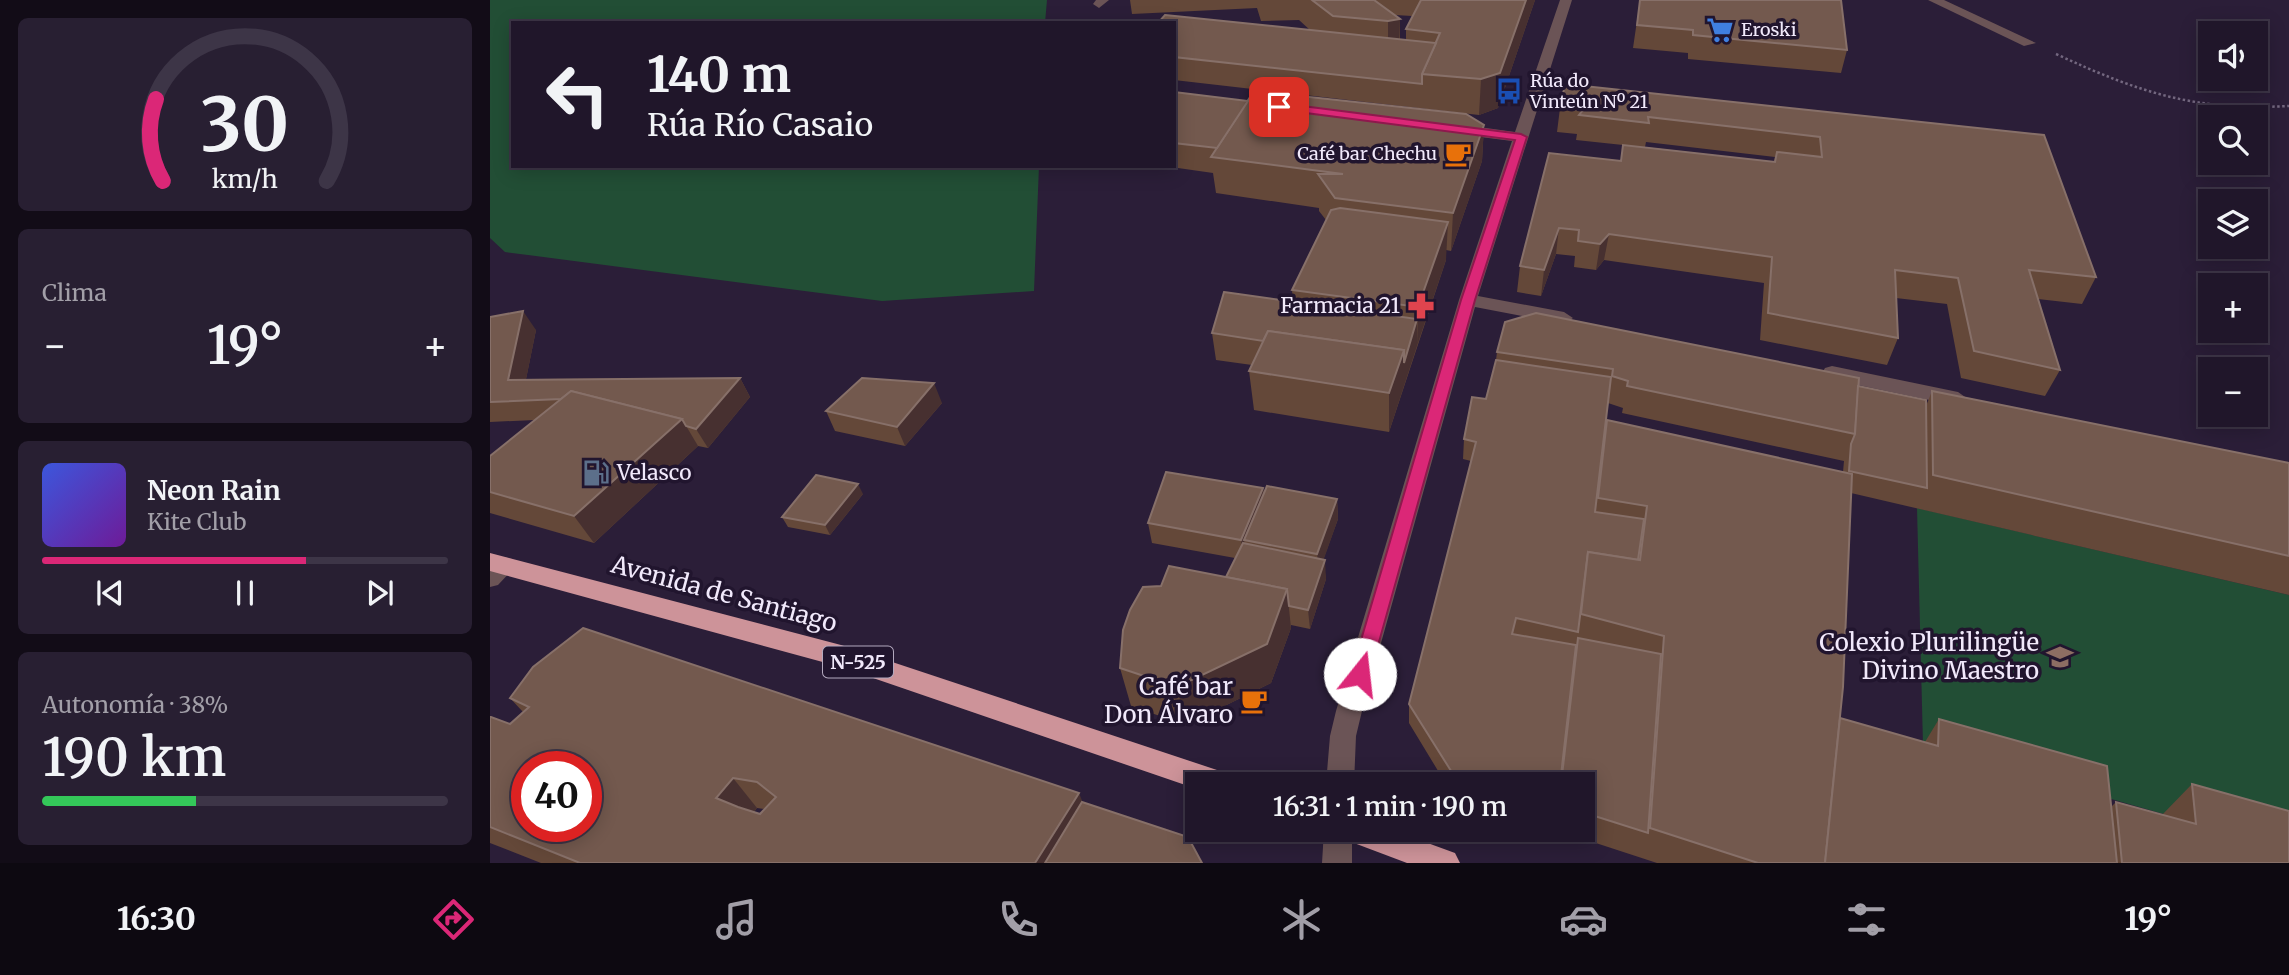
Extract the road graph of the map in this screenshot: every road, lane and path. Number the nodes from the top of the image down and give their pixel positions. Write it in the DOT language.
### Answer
graph roads {
  1 [pos="1566,0"];
  2 [pos="1934,0"];
  3 [pos="2029,43"];
  4 [pos="2289,106"];
  5 [pos="1447,128"];
  6 [pos="1521,137"];
  7 [pos="1468,300"];
  8 [pos="1586,323"];
  9 [pos="1814,369"];
  10 [pos="1977,403"];
  11 [pos="495,568"];
  12 [pos="1185,772"];
  13 [pos="1341,772"];
  14 [pos="1338,842"];
  15 [pos="1388,842"];
  16 [pos="1337,863"];
  17 [pos="1445,863"];
  1 -- 6 [label="street"];
  2 -- 3 [label="street"];
  3 -- 4 [label="path"];
  5 -- 6 [label="street"];
  6 -- 7 [label="street"];
  7 -- 8 [label="street"];
  7 -- 13 [label="street"];
  9 -- 10 [label="street"];
  11 -- 12 [label="highway, Avenida de Santiago / N-525"];
  14 -- 16 [label="street"];
  15 -- 17 [label="highway"];
}
